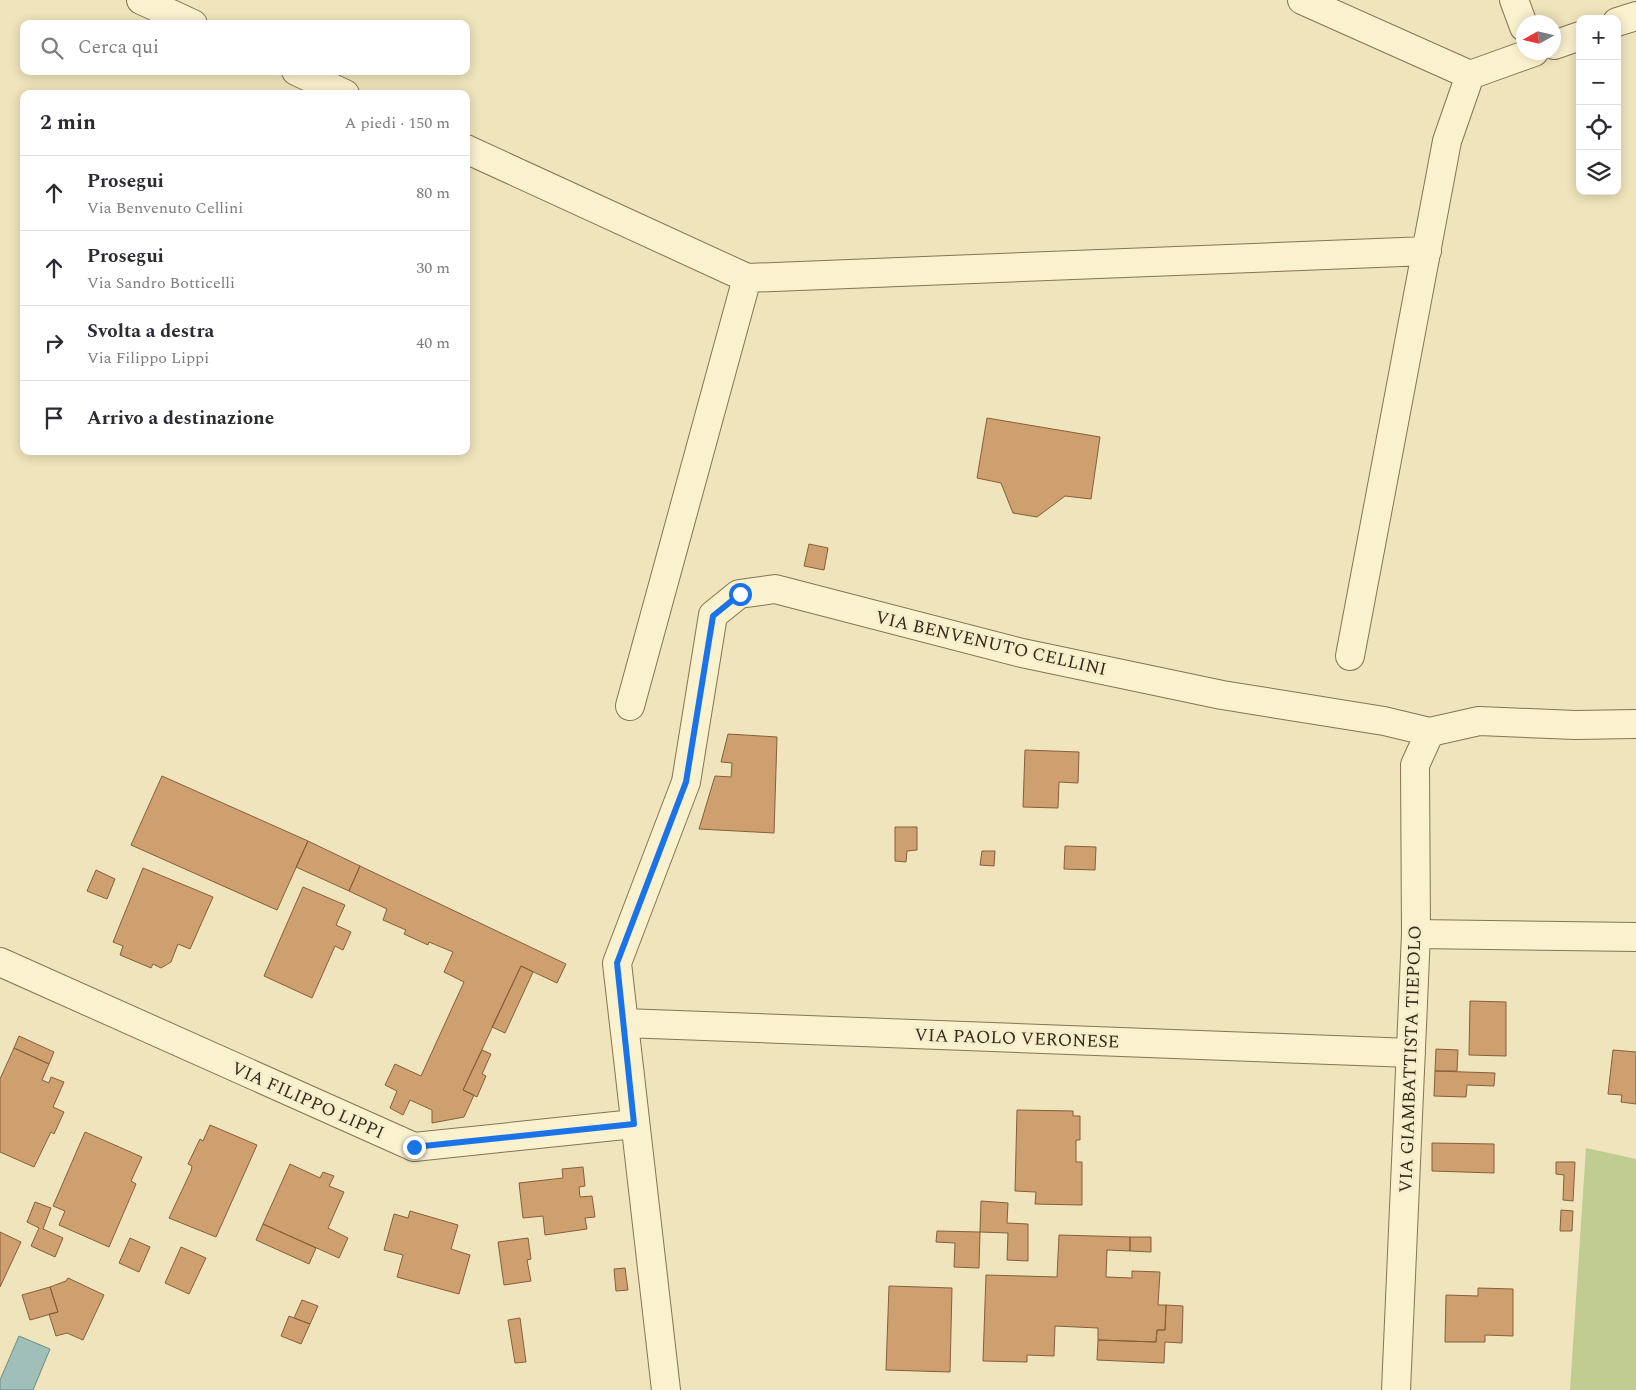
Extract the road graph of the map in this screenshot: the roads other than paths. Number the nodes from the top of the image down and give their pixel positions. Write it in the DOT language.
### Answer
graph roads {
  1 [pos="141,0"];
  2 [pos="1302,0"];
  3 [pos="1514,0"];
  4 [pos="1520,15"];
  5 [pos="1636,16"];
  6 [pos="184,20"];
  7 [pos="1621,21"];
  8 [pos="1576,37"];
  9 [pos="1561,43"];
  10 [pos="1516,59"];
  11 [pos="305,75"];
  12 [pos="1470,75"];
  13 [pos="336,90"];
  14 [pos="470,151"];
  15 [pos="1427,251"];
  16 [pos="747,278"];
  17 [pos="1350,656"];
  18 [pos="630,706"];
  19 [pos="1636,724"];
  20 [pos="1430,732"];
  21 [pos="1416,934"];
  22 [pos="1636,937"];
  23 [pos="0,962"];
  24 [pos="624,1023"];
  25 [pos="1410,1053"];
  26 [pos="634,1124"];
  27 [pos="666,1390"];
  28 [pos="1396,1390"];
  1 -- 6 [label="street"];
  2 -- 12 [label="street"];
  3 -- 4 [label="street"];
  5 -- 7 [label="street"];
  8 -- 9 [label="street"];
  10 -- 12 [label="street"];
  11 -- 13 [label="street"];
  12 -- 15 [label="street"];
  14 -- 16 [label="street"];
  15 -- 16 [label="street"];
  15 -- 17 [label="street"];
  16 -- 18 [label="street"];
  19 -- 20 [label="street, VIA BENVENUTO CELLINI"];
  20 -- 21 [label="street, VIA GIAMBATTISTA TIEPOLO"];
  20 -- 24 [label="street, VIA BENVENUTO CELLINI"];
  21 -- 22 [label="street"];
  21 -- 25 [label="street, VIA GIAMBATTISTA TIEPOLO"];
  23 -- 26 [label="street, VIA FILIPPO LIPPI"];
  24 -- 25 [label="street, VIA PAOLO VERONESE"];
  24 -- 26 [label="street"];
  25 -- 28 [label="street, VIA GIAMBATTISTA TIEPOLO"];
  26 -- 27 [label="street"];
}
